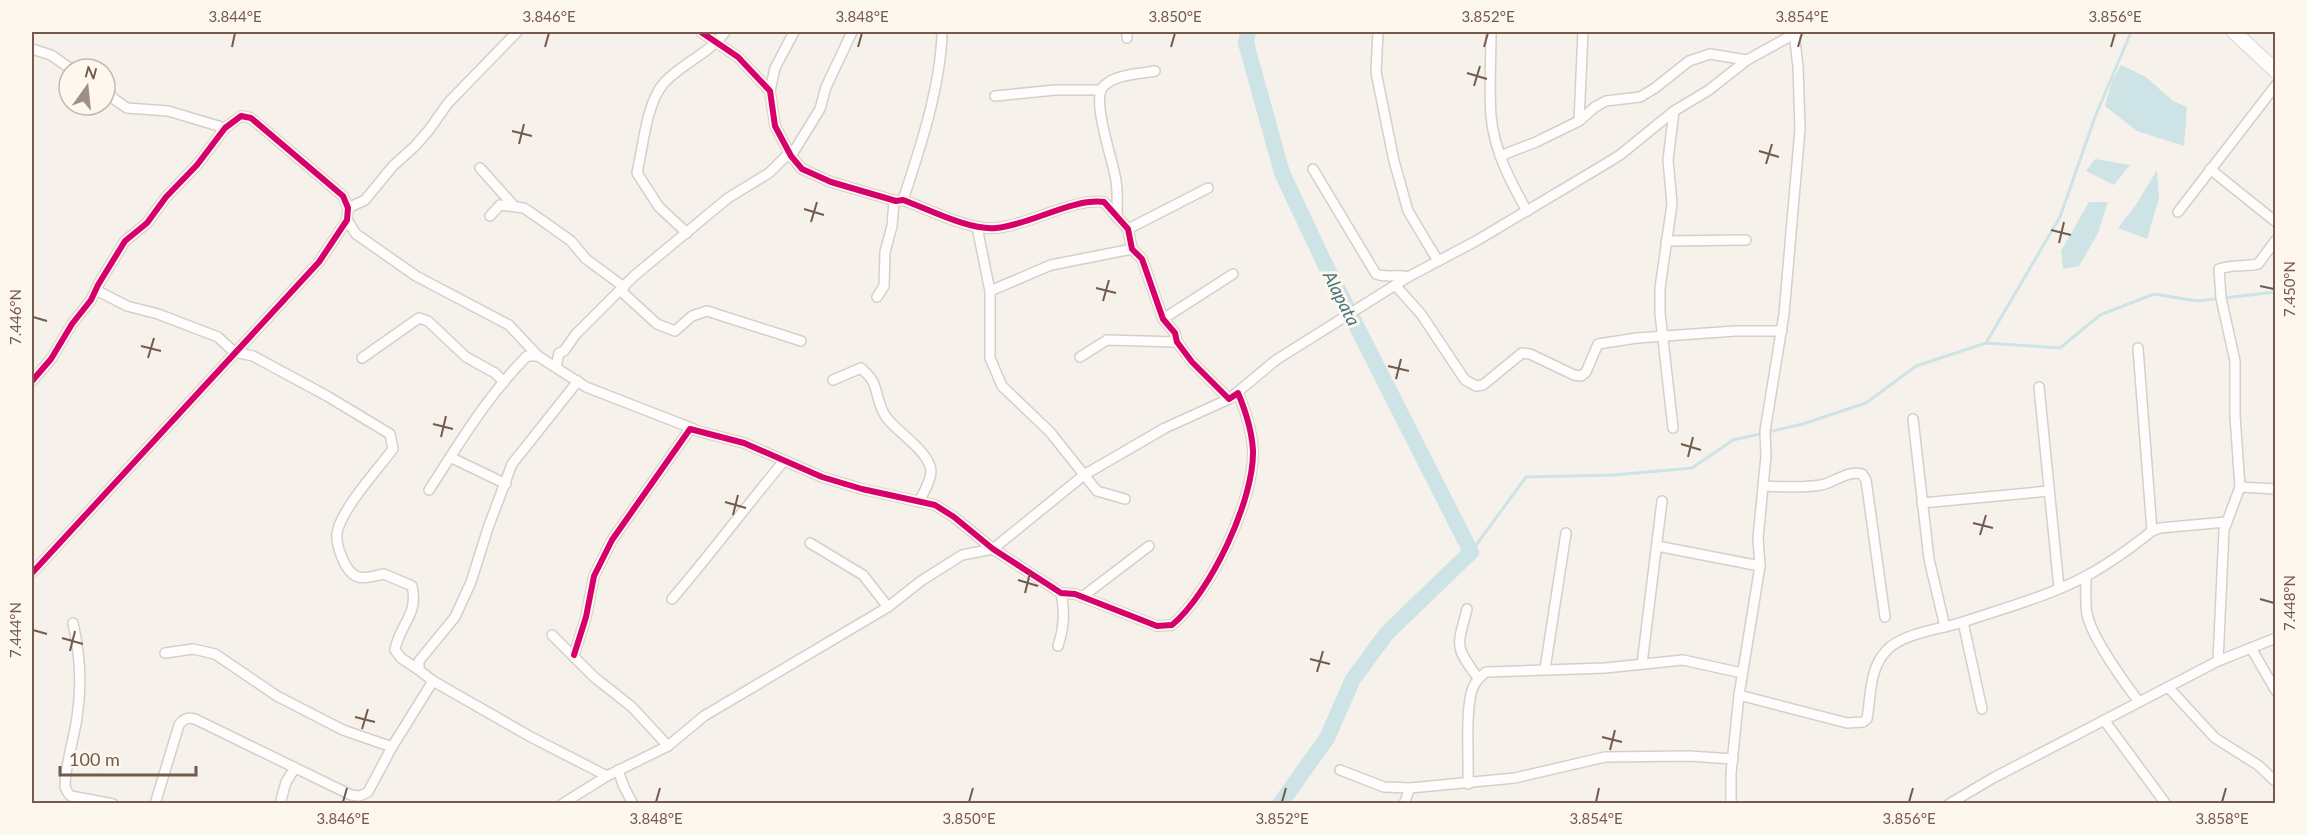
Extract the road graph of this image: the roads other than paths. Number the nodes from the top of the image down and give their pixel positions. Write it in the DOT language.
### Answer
graph roads {
  1 [pos="517,32"];
  2 [pos="701,32"];
  3 [pos="725,32"];
  4 [pos="794,32"];
  5 [pos="852,32"];
  6 [pos="942,32"];
  7 [pos="1378,32"];
  8 [pos="1491,32"];
  9 [pos="1583,32"];
  10 [pos="1796,32"];
  11 [pos="2234,32"];
  12 [pos="717,42"];
  13 [pos="32,49"];
  14 [pos="57,59"];
  15 [pos="1747,60"];
  16 [pos="1155,71"];
  17 [pos="2276,71"];
  18 [pos="2276,85"];
  19 [pos="1101,90"];
  20 [pos="770,91"];
  21 [pos="994,96"];
  22 [pos="117,101"];
  23 [pos="1674,111"];
  24 [pos="1580,121"];
  25 [pos="225,128"];
  26 [pos="791,156"];
  27 [pos="1500,156"];
  28 [pos="480,168"];
  29 [pos="1313,169"];
  30 [pos="2210,169"];
  31 [pos="1208,188"];
  32 [pos="900,200"];
  33 [pos="514,206"];
  34 [pos="348,208"];
  35 [pos="1527,211"];
  36 [pos="2178,212"];
  37 [pos="490,216"];
  38 [pos="1117,219"];
  39 [pos="347,220"];
  40 [pos="2276,222"];
  41 [pos="977,226"];
  42 [pos="1128,229"];
  43 [pos="687,233"];
  44 [pos="1746,240"];
  45 [pos="2276,240"];
  46 [pos="1666,241"];
  47 [pos="1131,249"];
  48 [pos="1438,261"];
  49 [pos="1233,274"];
  50 [pos="1408,277"];
  51 [pos="1395,285"];
  52 [pos="623,289"];
  53 [pos="96,290"];
  54 [pos="990,291"];
  55 [pos="877,297"];
  56 [pos="1163,319"];
  57 [pos="1782,331"];
  58 [pos="1662,336"];
  59 [pos="801,340"];
  60 [pos="1177,342"];
  61 [pos="2138,348"];
  62 [pos="234,352"];
  63 [pos="538,356"];
  64 [pos="362,357"];
  65 [pos="1080,357"];
  66 [pos="556,367"];
  67 [pos="833,380"];
  68 [pos="32,381"];
  69 [pos="504,381"];
  70 [pos="578,381"];
  71 [pos="2039,387"];
  72 [pos="1229,399"];
  73 [pos="1913,419"];
  74 [pos="1672,428"];
  75 [pos="707,435"];
  76 [pos="452,458"];
  77 [pos="784,461"];
  78 [pos="1084,475"];
  79 [pos="506,484"];
  80 [pos="1764,486"];
  81 [pos="2240,487"];
  82 [pos="2276,489"];
  83 [pos="429,490"];
  84 [pos="2049,490"];
  85 [pos="1125,499"];
  86 [pos="1662,501"];
  87 [pos="919,502"];
  88 [pos="1922,503"];
  89 [pos="2226,522"];
  90 [pos="2152,531"];
  91 [pos="1566,533"];
  92 [pos="810,543"];
  93 [pos="1149,546"];
  94 [pos="1657,546"];
  95 [pos="993,549"];
  96 [pos="1760,566"];
  97 [pos="32,573"];
  98 [pos="2086,577"];
  99 [pos="2059,588"];
  100 [pos="1061,593"];
  101 [pos="1082,597"];
  102 [pos="672,599"];
  103 [pos="888,607"];
  104 [pos="1467,609"];
  105 [pos="1885,617"];
  106 [pos="1963,622"];
  107 [pos="73,623"];
  108 [pos="1945,627"];
  109 [pos="552,635"];
  110 [pos="2276,638"];
  111 [pos="1058,646"];
  112 [pos="2251,648"];
  113 [pos="165,653"];
  114 [pos="574,655"];
  115 [pos="2218,661"];
  116 [pos="1642,664"];
  117 [pos="1545,669"];
  118 [pos="419,670"];
  119 [pos="1742,673"];
  120 [pos="1478,678"];
  121 [pos="434,681"];
  122 [pos="2168,687"];
  123 [pos="2276,691"];
  124 [pos="1739,695"];
  125 [pos="2139,702"];
  126 [pos="1982,709"];
  127 [pos="2104,720"];
  128 [pos="668,746"];
  129 [pos="392,747"];
  130 [pos="1733,759"];
  131 [pos="295,768"];
  132 [pos="618,770"];
  133 [pos="1340,770"];
  134 [pos="607,776"];
  135 [pos="2276,782"];
  136 [pos="1468,784"];
  137 [pos="1410,788"];
  138 [pos="113,804"];
  139 [pos="155,804"];
  140 [pos="280,804"];
  141 [pos="561,804"];
  142 [pos="633,804"];
  143 [pos="1404,804"];
  144 [pos="1731,804"];
  145 [pos="1949,804"];
  146 [pos="2166,804"];
  1 -- 34 [label="street"];
  2 -- 12 [label="street"];
  3 -- 12 [label="street"];
  4 -- 20 [label="street"];
  5 -- 26 [label="street"];
  6 -- 32 [label="street"];
  7 -- 48 [label="street"];
  8 -- 27 [label="street"];
  9 -- 24 [label="street"];
  10 -- 15 [label="street"];
  10 -- 57 [label="street"];
  11 -- 17 [label="main road"];
  12 -- 20 [label="street"];
  12 -- 43 [label="street"];
  13 -- 14 [label="street"];
  15 -- 23 [label="street"];
  15 -- 24 [label="street"];
  16 -- 19 [label="street"];
  18 -- 30 [label="street"];
  19 -- 21 [label="street"];
  19 -- 38 [label="street"];
  20 -- 26 [label="street"];
  22 -- 25 [label="street"];
  23 -- 35 [label="street"];
  23 -- 46 [label="street"];
  24 -- 27 [label="street"];
  25 -- 34 [label="street"];
  25 -- 53 [label="street"];
  26 -- 32 [label="street"];
  26 -- 43 [label="street"];
  27 -- 35 [label="street"];
  28 -- 33 [label="street"];
  29 -- 50 [label="street"];
  30 -- 36 [label="street"];
  30 -- 40 [label="street"];
  31 -- 42 [label="street"];
  32 -- 41 [label="street"];
  32 -- 55 [label="street"];
  33 -- 37 [label="street"];
  33 -- 52 [label="street"];
  34 -- 39 [label="street"];
  35 -- 48 [label="street"];
  38 -- 41 [label="street"];
  38 -- 42 [label="street"];
  39 -- 62 [label="street"];
  39 -- 63 [label="street"];
  41 -- 54 [label="street"];
  42 -- 47 [label="street"];
  43 -- 52 [label="street"];
  44 -- 46 [label="street"];
  45 -- 81 [label="street"];
  46 -- 58 [label="street"];
  47 -- 54 [label="street"];
  47 -- 56 [label="street"];
  48 -- 50 [label="street"];
  49 -- 56 [label="street"];
  50 -- 51 [label="street"];
  51 -- 58 [label="street"];
  51 -- 72 [label="street"];
  52 -- 59 [label="street"];
  52 -- 66 [label="street"];
  53 -- 62 [label="street"];
  53 -- 68 [label="street"];
  54 -- 78 [label="street"];
  56 -- 60 [label="street"];
  57 -- 58 [label="street"];
  57 -- 80 [label="street"];
  58 -- 74 [label="street"];
  60 -- 65 [label="street"];
  60 -- 72 [label="street"];
  61 -- 90 [label="street"];
  62 -- 97 [label="street"];
  62 -- 118 [label="street"];
  63 -- 66 [label="street"];
  63 -- 69 [label="street"];
  64 -- 69 [label="street"];
  66 -- 70 [label="street"];
  67 -- 87 [label="street"];
  69 -- 76 [label="street"];
  70 -- 75 [label="street"];
  70 -- 79 [label="street"];
  71 -- 84 [label="street"];
  72 -- 78 [label="street"];
  72 -- 101 [label="street"];
  73 -- 88 [label="street"];
  75 -- 77 [label="street"];
  75 -- 114 [label="street"];
  76 -- 79 [label="street"];
  76 -- 83 [label="street"];
  77 -- 87 [label="street"];
  77 -- 102 [label="street"];
  78 -- 85 [label="street"];
  78 -- 95 [label="street"];
  79 -- 118 [label="street"];
  80 -- 96 [label="street"];
  80 -- 105 [label="street"];
  81 -- 82 [label="street"];
  81 -- 89 [label="street"];
  84 -- 88 [label="street"];
  84 -- 99 [label="street"];
  86 -- 94 [label="street"];
  87 -- 95 [label="street"];
  88 -- 108 [label="street"];
  89 -- 90 [label="street"];
  89 -- 115 [label="street"];
  90 -- 98 [label="street"];
  91 -- 117 [label="street"];
  92 -- 103 [label="street"];
  93 -- 101 [label="street"];
  94 -- 96 [label="street"];
  94 -- 116 [label="street"];
  95 -- 100 [label="street"];
  95 -- 103 [label="street"];
  96 -- 119 [label="street"];
  98 -- 99 [label="street"];
  98 -- 125 [label="street"];
  99 -- 106 [label="street"];
  100 -- 101 [label="street"];
  100 -- 111 [label="street"];
  103 -- 128 [label="street"];
  104 -- 120 [label="street"];
  106 -- 108 [label="street"];
  106 -- 126 [label="street"];
  107 -- 138 [label="street"];
  108 -- 124 [label="street"];
  109 -- 114 [label="street"];
  110 -- 112 [label="street"];
  112 -- 115 [label="street"];
  112 -- 123 [label="street"];
  113 -- 129 [label="street"];
  114 -- 128 [label="street"];
  115 -- 122 [label="street"];
  116 -- 117 [label="street"];
  116 -- 119 [label="street"];
  117 -- 120 [label="street"];
  118 -- 121 [label="street"];
  119 -- 124 [label="street"];
  120 -- 136 [label="street"];
  121 -- 129 [label="street"];
  121 -- 134 [label="street"];
  122 -- 125 [label="street"];
  122 -- 135 [label="street"];
  124 -- 130 [label="street"];
  125 -- 127 [label="street"];
  127 -- 145 [label="street"];
  127 -- 146 [label="street"];
  128 -- 132 [label="street"];
  129 -- 131 [label="street"];
  130 -- 136 [label="street"];
  130 -- 144 [label="street"];
  131 -- 139 [label="street"];
  131 -- 140 [label="street"];
  132 -- 134 [label="street"];
  132 -- 142 [label="street"];
  133 -- 137 [label="street"];
  134 -- 141 [label="street"];
  136 -- 137 [label="street"];
  137 -- 143 [label="street"];
}
